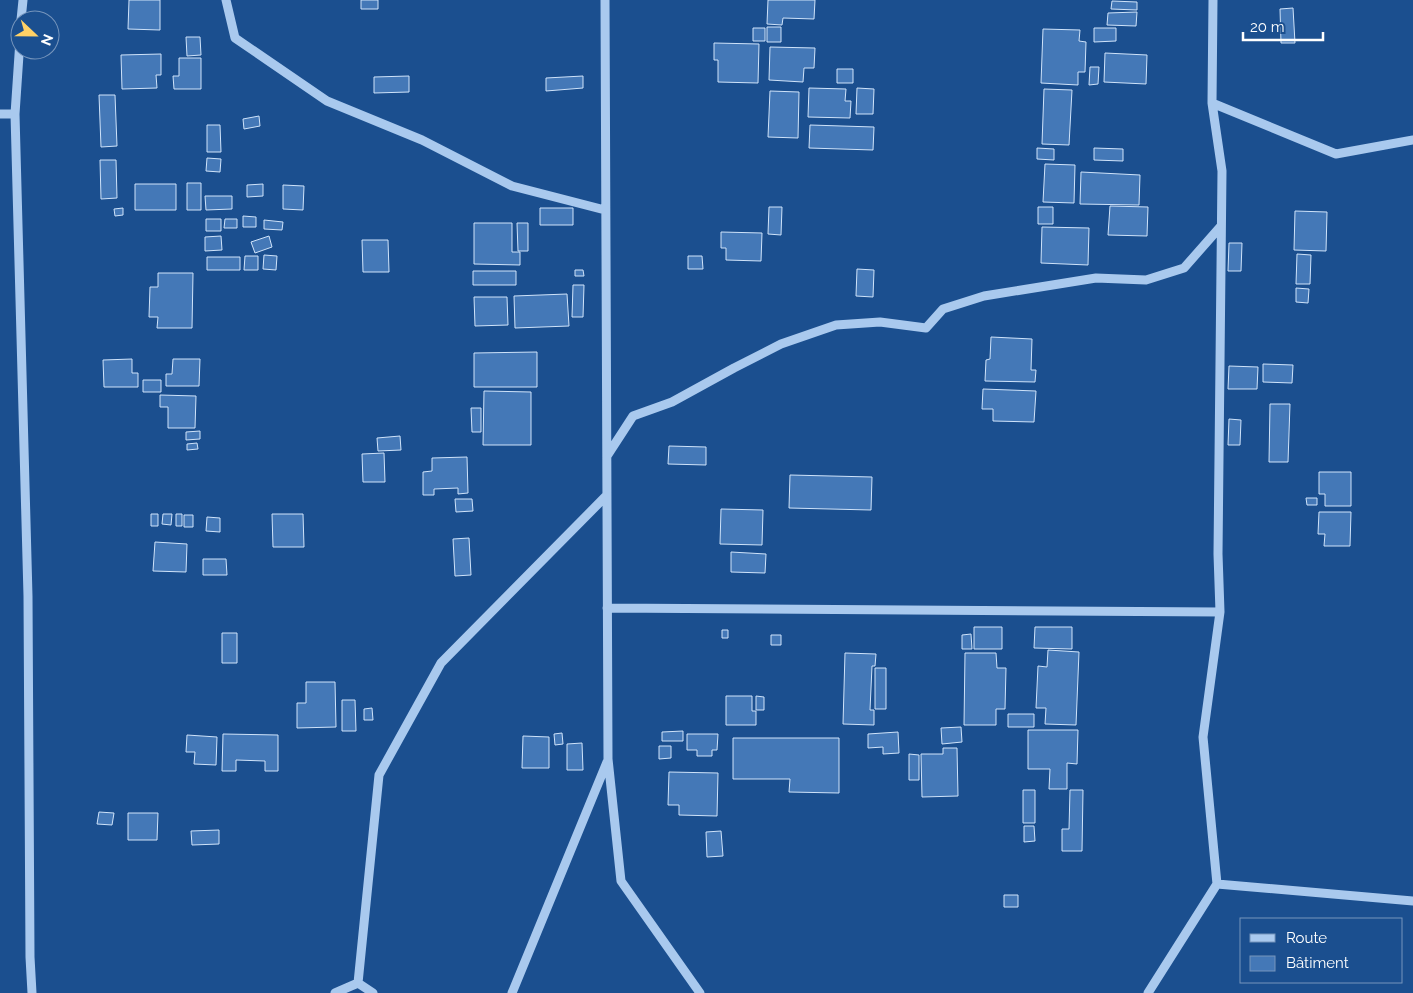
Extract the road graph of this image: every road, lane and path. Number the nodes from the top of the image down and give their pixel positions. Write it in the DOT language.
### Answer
graph roads {
  1 [pos="226,0"];
  2 [pos="604,0"];
  3 [pos="1213,0"];
  4 [pos="19,60"];
  5 [pos="1212,103"];
  6 [pos="0,114"];
  7 [pos="15,114"];
  8 [pos="1413,140"];
  9 [pos="605,210"];
  10 [pos="1221,226"];
  11 [pos="606,457"];
  12 [pos="606,496"];
  13 [pos="607,608"];
  14 [pos="1220,612"];
  15 [pos="608,760"];
  16 [pos="1217,884"];
  17 [pos="1413,901"];
  18 [pos="358,983"];
  19 [pos="32,993"];
  20 [pos="335,993"];
  21 [pos="373,993"];
  22 [pos="512,993"];
  23 [pos="700,993"];
  24 [pos="1148,993"];
  1 -- 9 [label="street"];
  2 -- 9 [label="street"];
  3 -- 5 [label="street"];
  4 -- 7 [label="street"];
  5 -- 8 [label="street"];
  5 -- 10 [label="street"];
  6 -- 7 [label="street"];
  7 -- 19 [label="street"];
  9 -- 11 [label="street"];
  10 -- 11 [label="street"];
  10 -- 14 [label="street"];
  11 -- 12 [label="street"];
  12 -- 13 [label="street"];
  12 -- 18 [label="street"];
  13 -- 14 [label="street"];
  13 -- 15 [label="street"];
  14 -- 16 [label="street"];
  15 -- 22 [label="street"];
  15 -- 23 [label="street"];
  16 -- 17 [label="street"];
  16 -- 24 [label="street"];
  18 -- 20 [label="street"];
  18 -- 21 [label="street"];
}
